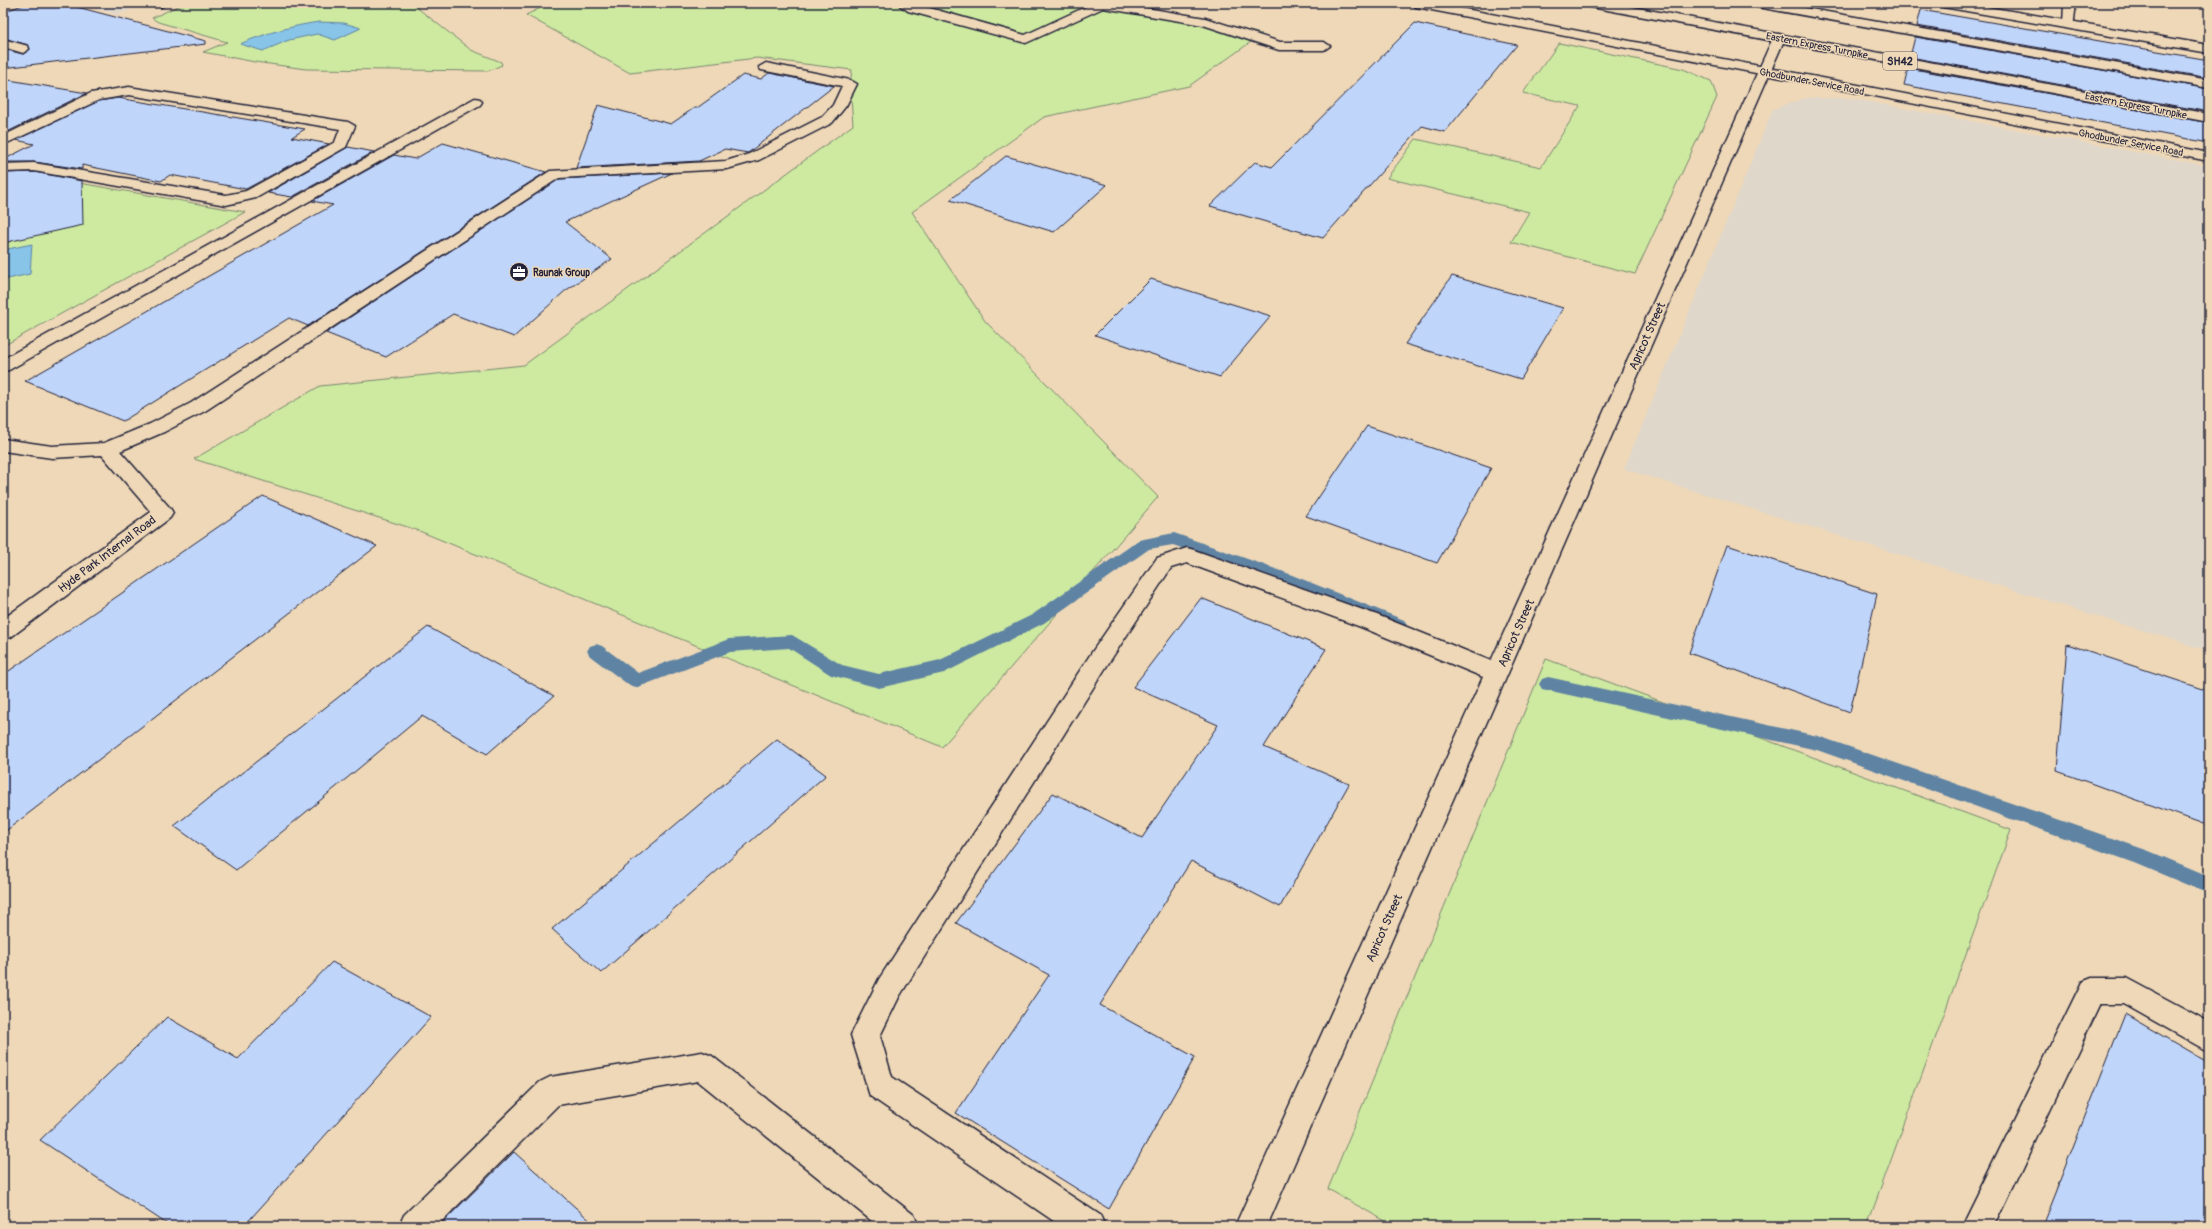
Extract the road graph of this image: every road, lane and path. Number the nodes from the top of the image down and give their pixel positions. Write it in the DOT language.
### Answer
graph roads {
  1 [pos="903,3"];
  2 [pos="1416,3"];
  3 [pos="1591,3"];
  4 [pos="1757,3"];
  5 [pos="1943,3"];
  6 [pos="2070,3"];
  7 [pos="2069,24"];
  8 [pos="1779,38"];
  9 [pos="3,43"];
  10 [pos="1324,46"];
  11 [pos="2209,48"];
  12 [pos="23,49"];
  13 [pos="766,67"];
  14 [pos="1764,72"];
  15 [pos="2209,84"];
  16 [pos="475,102"];
  17 [pos="2209,118"];
  18 [pos="3,141"];
  19 [pos="2209,157"];
  20 [pos="3,168"];
  21 [pos="3,366"];
  22 [pos="3,445"];
  23 [pos="107,449"];
  24 [pos="3,631"];
  25 [pos="1498,673"];
  26 [pos="2209,1038"];
  27 [pos="415,1226"];
  28 [pos="903,1226"];
  29 [pos="1089,1226"];
  30 [pos="1251,1226"];
  31 [pos="1978,1226"];
  1 -- 10 [label="street"];
  2 -- 14 [label="street, Ghodbunder Service Road"];
  3 -- 8 [label="street, Eastern Express Turnpike / SH42"];
  4 -- 15 [label="street"];
  5 -- 7 [label="street"];
  6 -- 7 [label="street"];
  7 -- 11 [label="street"];
  8 -- 14 [label="street, Apricot Street"];
  8 -- 17 [label="street, Eastern Express Turnpike / SH42"];
  9 -- 12 [label="street"];
  13 -- 23 [label="street"];
  14 -- 19 [label="street, Ghodbunder Service Road"];
  14 -- 25 [label="street, Apricot Street"];
  16 -- 21 [label="street"];
  18 -- 20 [label="street"];
  22 -- 23 [label="street"];
  23 -- 24 [label="street, Hyde Park Internal Road"];
  25 -- 29 [label="street"];
  25 -- 30 [label="street, Apricot Street"];
  26 -- 31 [label="street"];
  27 -- 28 [label="street"];
}
